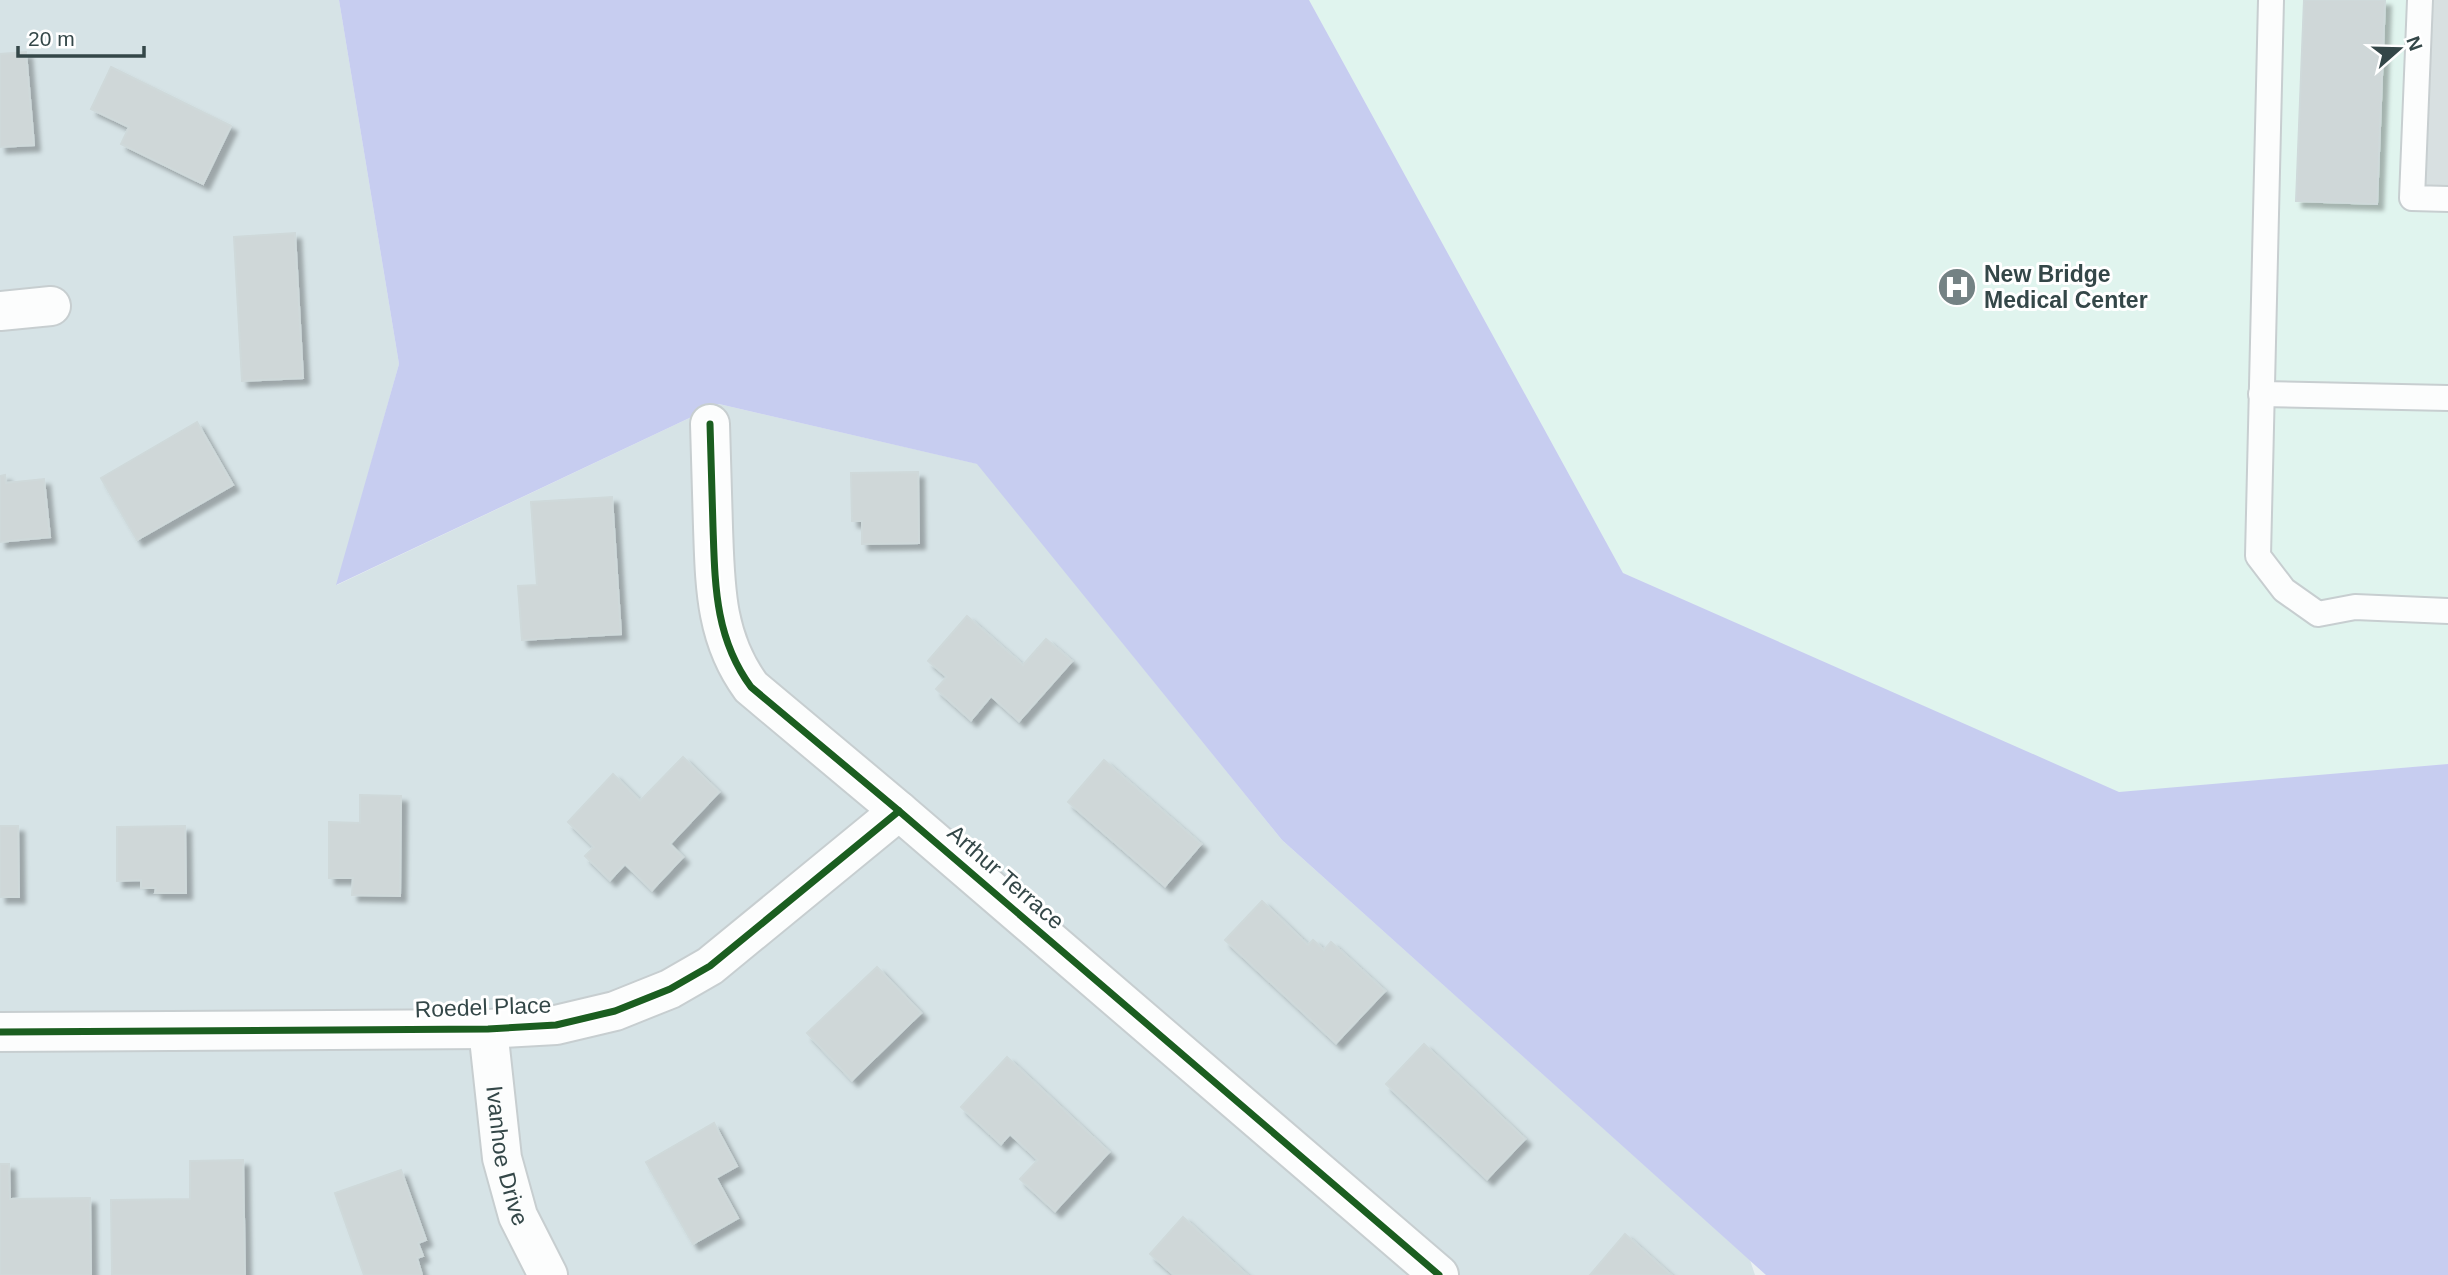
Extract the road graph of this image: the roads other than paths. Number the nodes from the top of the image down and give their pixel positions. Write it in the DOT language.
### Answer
graph roads {
  1 [pos="2271,0"];
  2 [pos="2420,0"];
  3 [pos="2448,199"];
  4 [pos="51,306"];
  5 [pos="0,311"];
  6 [pos="2261,394"];
  7 [pos="2448,398"];
  8 [pos="710,424"];
  9 [pos="2448,611"];
  10 [pos="899,811"];
  11 [pos="488,1029"];
  12 [pos="0,1032"];
  13 [pos="548,1275"];
  14 [pos="1439,1275"];
  1 -- 6 [label="lane"];
  2 -- 3 [label="lane"];
  4 -- 5 [label="street"];
  6 -- 7 [label="lane"];
  6 -- 9 [label="lane"];
  8 -- 10 [label="street, Arthur Terrace"];
  10 -- 11 [label="street, Roedel Place"];
  10 -- 14 [label="street, Arthur Terrace"];
  11 -- 12 [label="street, Roedel Place"];
  11 -- 13 [label="street, Ivanhoe Drive"];
}
